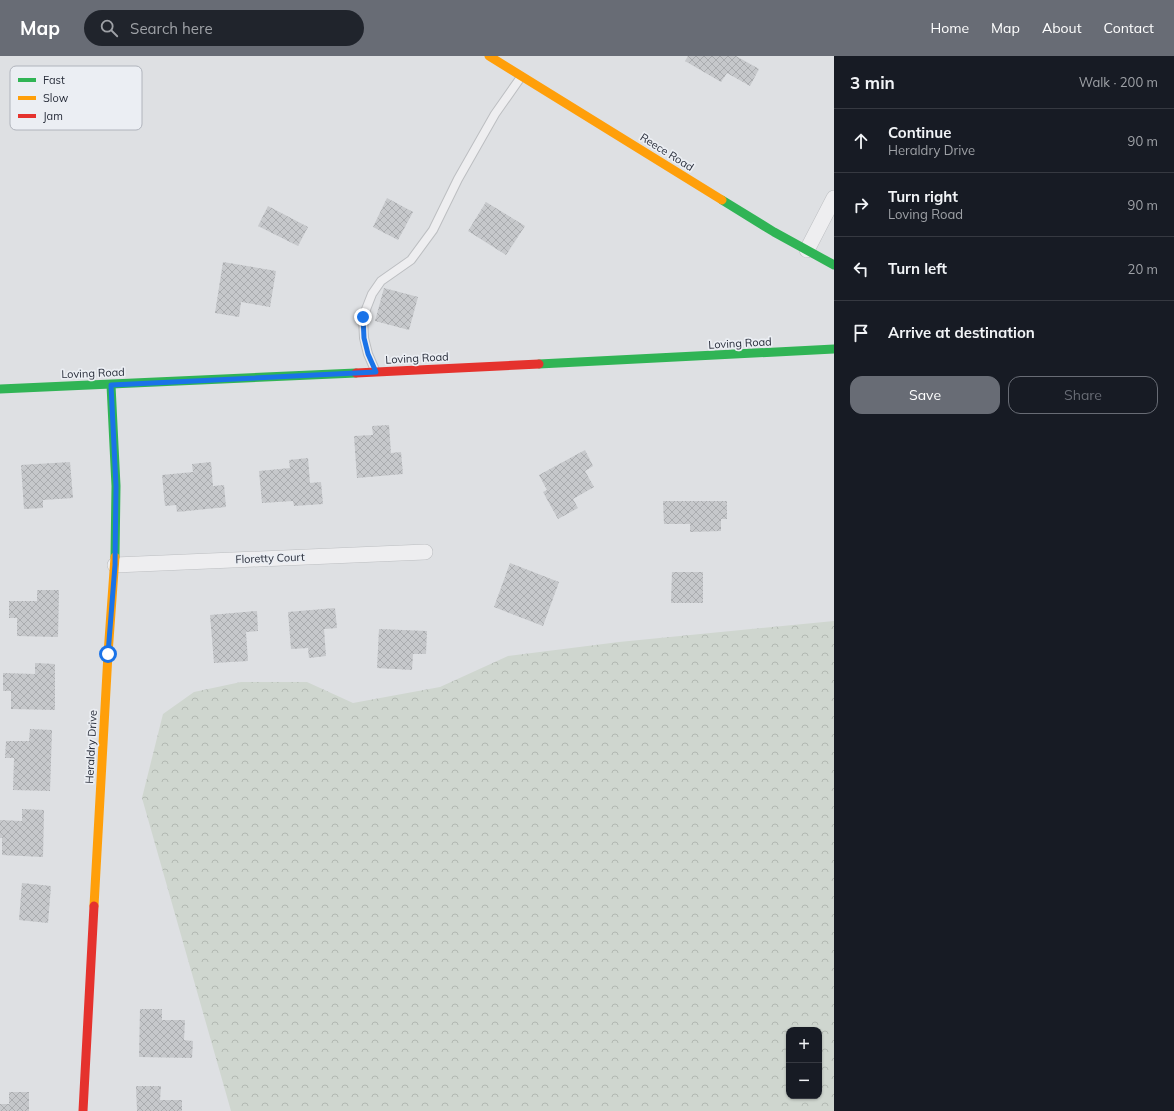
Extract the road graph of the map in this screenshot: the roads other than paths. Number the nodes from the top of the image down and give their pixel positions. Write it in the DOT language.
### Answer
graph roads {
  1 [pos="489,56"];
  2 [pos="521,76"];
  3 [pos="834,198"];
  4 [pos="807,250"];
  5 [pos="834,265"];
  6 [pos="834,349"];
  7 [pos="376,372"];
  8 [pos="111,385"];
  9 [pos="0,389"];
  10 [pos="424,552"];
  11 [pos="115,565"];
  12 [pos="83,1111"];
  1 -- 2 [label="street, Reece Road"];
  2 -- 4 [label="street, Reece Road"];
  2 -- 7 [label="lane"];
  3 -- 4 [label="street"];
  4 -- 5 [label="street, Reece Road"];
  6 -- 7 [label="street, Loving Road"];
  7 -- 8 [label="street, Loving Road"];
  8 -- 9 [label="street, Loving Road"];
  8 -- 11 [label="street, Heraldry Drive"];
  10 -- 11 [label="street, Floretty Court"];
  11 -- 12 [label="street, Heraldry Drive"];
}
